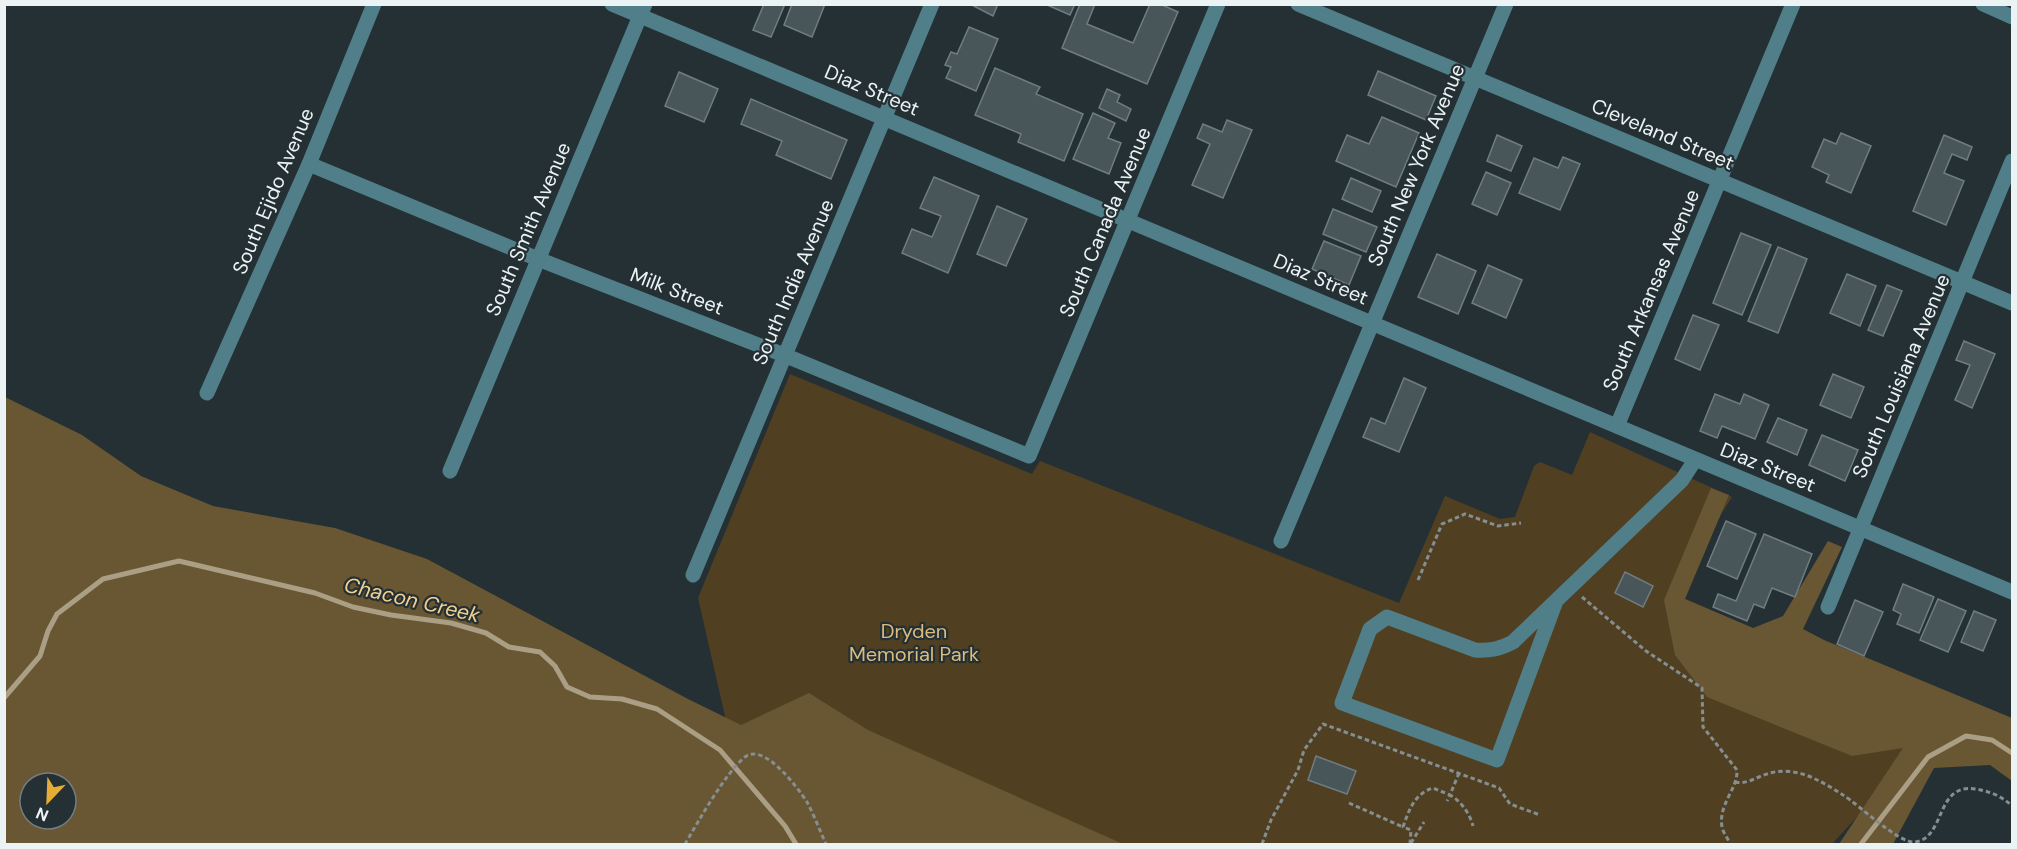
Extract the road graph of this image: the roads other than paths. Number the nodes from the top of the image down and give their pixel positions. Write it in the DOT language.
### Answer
graph roads {
  1 [pos="374,4"];
  2 [pos="612,4"];
  3 [pos="932,4"];
  4 [pos="1218,4"];
  5 [pos="1298,4"];
  6 [pos="1506,4"];
  7 [pos="1793,4"];
  8 [pos="1983,4"];
  9 [pos="643,10"];
  10 [pos="2013,17"];
  11 [pos="1474,78"];
  12 [pos="885,118"];
  13 [pos="2013,161"];
  14 [pos="309,164"];
  15 [pos="1719,180"];
  16 [pos="1129,221"];
  17 [pos="538,260"];
  18 [pos="1963,283"];
  19 [pos="2013,303"];
  20 [pos="1373,323"];
  21 [pos="784,355"];
  22 [pos="207,393"];
  23 [pos="1617,426"];
  24 [pos="1029,456"];
  25 [pos="1695,459"];
  26 [pos="450,471"];
  27 [pos="1861,528"];
  28 [pos="1281,541"];
  29 [pos="693,575"];
  30 [pos="2013,592"];
  31 [pos="1556,601"];
  32 [pos="1828,607"];
  1 -- 14 [label="street, South Ejido Avenue"];
  2 -- 9 [label="street, Diaz Street"];
  3 -- 12 [label="street, South India Avenue"];
  4 -- 16 [label="street, South Canada Avenue"];
  5 -- 11 [label="street, Cleveland Street"];
  6 -- 11 [label="street, South New York Avenue"];
  7 -- 15 [label="street, South Arkansas Avenue"];
  8 -- 10 [label="street"];
  9 -- 12 [label="street, Diaz Street"];
  9 -- 17 [label="street, South Smith Avenue"];
  11 -- 15 [label="street, Cleveland Street"];
  11 -- 20 [label="street, South New York Avenue"];
  12 -- 16 [label="street, Diaz Street"];
  12 -- 21 [label="street, South India Avenue"];
  13 -- 18 [label="street, South Louisiana Avenue"];
  14 -- 17 [label="street, Milk Street"];
  14 -- 22 [label="street, South Ejido Avenue"];
  15 -- 18 [label="street, Cleveland Street"];
  15 -- 23 [label="street, South Arkansas Avenue"];
  16 -- 20 [label="street, Diaz Street"];
  16 -- 24 [label="street, South Canada Avenue"];
  17 -- 21 [label="street, Milk Street"];
  17 -- 26 [label="street, South Smith Avenue"];
  18 -- 19 [label="street, Cleveland Street"];
  18 -- 27 [label="street, South Louisiana Avenue"];
  20 -- 23 [label="street, Diaz Street"];
  20 -- 28 [label="street, South New York Avenue"];
  21 -- 24 [label="street, Milk Street"];
  21 -- 29 [label="street, South India Avenue"];
  23 -- 25 [label="street, Diaz Street"];
  25 -- 27 [label="street, Diaz Street"];
  25 -- 31 [label="street"];
  27 -- 30 [label="street, Diaz Street"];
  27 -- 32 [label="street, South Louisiana Avenue"];
  31 -- 31 [label="street"];
}
